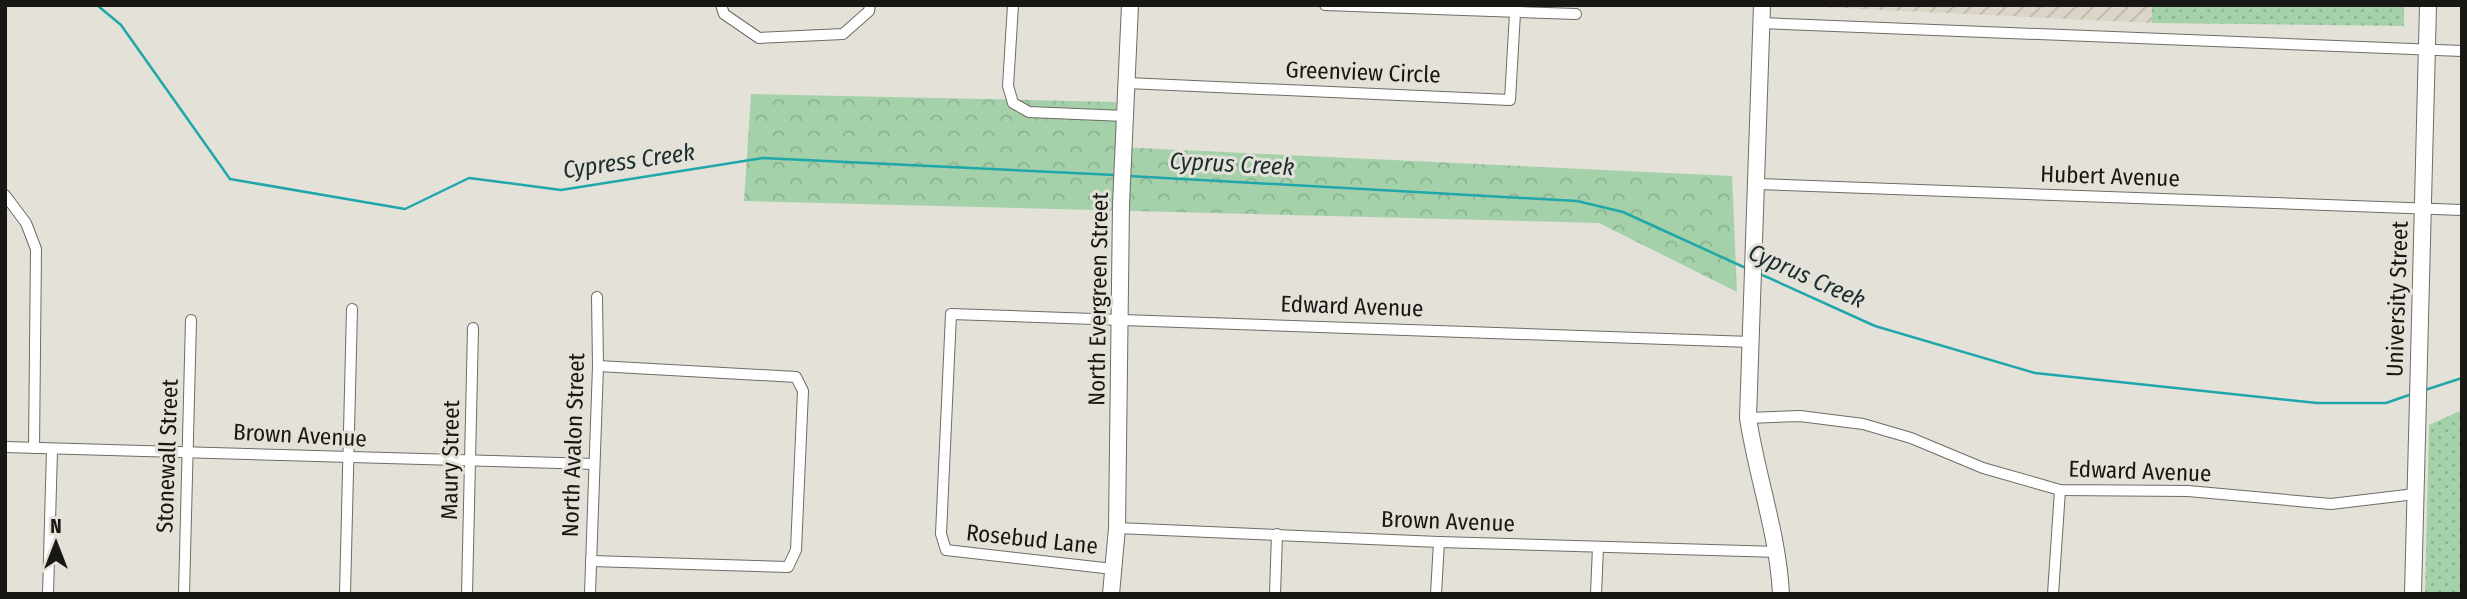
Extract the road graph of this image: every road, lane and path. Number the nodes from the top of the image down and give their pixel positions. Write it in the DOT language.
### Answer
graph roads {
  1 [pos="720,5"];
  2 [pos="870,5"];
  3 [pos="1013,5"];
  4 [pos="1130,5"];
  5 [pos="1325,5"];
  6 [pos="1762,5"];
  7 [pos="2428,5"];
  8 [pos="1515,13"];
  9 [pos="1576,14"];
  10 [pos="1761,23"];
  11 [pos="2427,50"];
  12 [pos="2462,51"];
  13 [pos="1127,83"];
  14 [pos="1125,116"];
  15 [pos="1757,184"];
  16 [pos="5,195"];
  17 [pos="2423,209"];
  18 [pos="2462,210"];
  19 [pos="597,297"];
  20 [pos="352,309"];
  21 [pos="1121,319"];
  22 [pos="191,320"];
  23 [pos="473,328"];
  24 [pos="1751,342"];
  25 [pos="598,366"];
  26 [pos="1748,418"];
  27 [pos="5,447"];
  28 [pos="34,448"];
  29 [pos="52,450"];
  30 [pos="188,450"];
  31 [pos="349,460"];
  32 [pos="471,461"];
  33 [pos="594,464"];
  34 [pos="2060,490"];
  35 [pos="2415,494"];
  36 [pos="1117,528"];
  37 [pos="1277,534"];
  38 [pos="1438,542"];
  39 [pos="1598,547"];
  40 [pos="946,550"];
  41 [pos="1779,552"];
  42 [pos="590,562"];
  43 [pos="1113,569"];
  44 [pos="48,594"];
  45 [pos="184,594"];
  46 [pos="345,594"];
  47 [pos="467,594"];
  48 [pos="590,594"];
  49 [pos="1111,594"];
  50 [pos="1275,594"];
  51 [pos="1436,594"];
  52 [pos="1596,594"];
  53 [pos="1781,594"];
  54 [pos="2053,594"];
  55 [pos="2413,594"];
  1 -- 2 [label="street"];
  3 -- 14 [label="street"];
  4 -- 13 [label="street, North Evergreen Street"];
  5 -- 8 [label="street"];
  6 -- 10 [label="street"];
  7 -- 11 [label="street, University Street"];
  8 -- 9 [label="street"];
  8 -- 13 [label="street, Greenview Circle"];
  10 -- 11 [label="street"];
  10 -- 15 [label="street"];
  11 -- 12 [label="street"];
  11 -- 17 [label="street, University Street"];
  13 -- 14 [label="street, North Evergreen Street"];
  14 -- 21 [label="street, North Evergreen Street"];
  15 -- 17 [label="street, Hubert Avenue"];
  15 -- 24 [label="street"];
  16 -- 28 [label="street"];
  17 -- 18 [label="street, Hubert Avenue"];
  17 -- 35 [label="street, University Street"];
  19 -- 25 [label="street, North Avalon Street"];
  20 -- 31 [label="street"];
  21 -- 24 [label="street, Edward Avenue"];
  21 -- 36 [label="street, North Evergreen Street"];
  21 -- 40 [label="street, Edward Avenue"];
  22 -- 30 [label="street, Stonewall Street"];
  23 -- 32 [label="street, Maury Street"];
  24 -- 26 [label="street"];
  25 -- 33 [label="street, North Avalon Street"];
  25 -- 42 [label="street"];
  26 -- 34 [label="street, Edward Avenue"];
  26 -- 41 [label="street"];
  27 -- 28 [label="street, Brown Avenue"];
  28 -- 29 [label="street, Brown Avenue"];
  29 -- 30 [label="street, Brown Avenue"];
  29 -- 44 [label="street"];
  30 -- 31 [label="street, Brown Avenue"];
  30 -- 45 [label="street, Stonewall Street"];
  31 -- 32 [label="street, Brown Avenue"];
  31 -- 46 [label="street"];
  32 -- 33 [label="street, Brown Avenue"];
  32 -- 47 [label="street, Maury Street"];
  33 -- 42 [label="street, North Avalon Street"];
  34 -- 35 [label="street, Edward Avenue"];
  34 -- 54 [label="street"];
  35 -- 55 [label="street, University Street"];
  36 -- 37 [label="street, Brown Avenue"];
  36 -- 43 [label="street, North Evergreen Street"];
  37 -- 38 [label="street, Brown Avenue"];
  37 -- 50 [label="street"];
  38 -- 39 [label="street, Brown Avenue"];
  38 -- 51 [label="street"];
  39 -- 41 [label="street, Brown Avenue"];
  39 -- 52 [label="street"];
  40 -- 43 [label="street, Rosebud Lane"];
  41 -- 53 [label="street"];
  42 -- 48 [label="street, North Avalon Street"];
  43 -- 49 [label="street, North Evergreen Street"];
}
